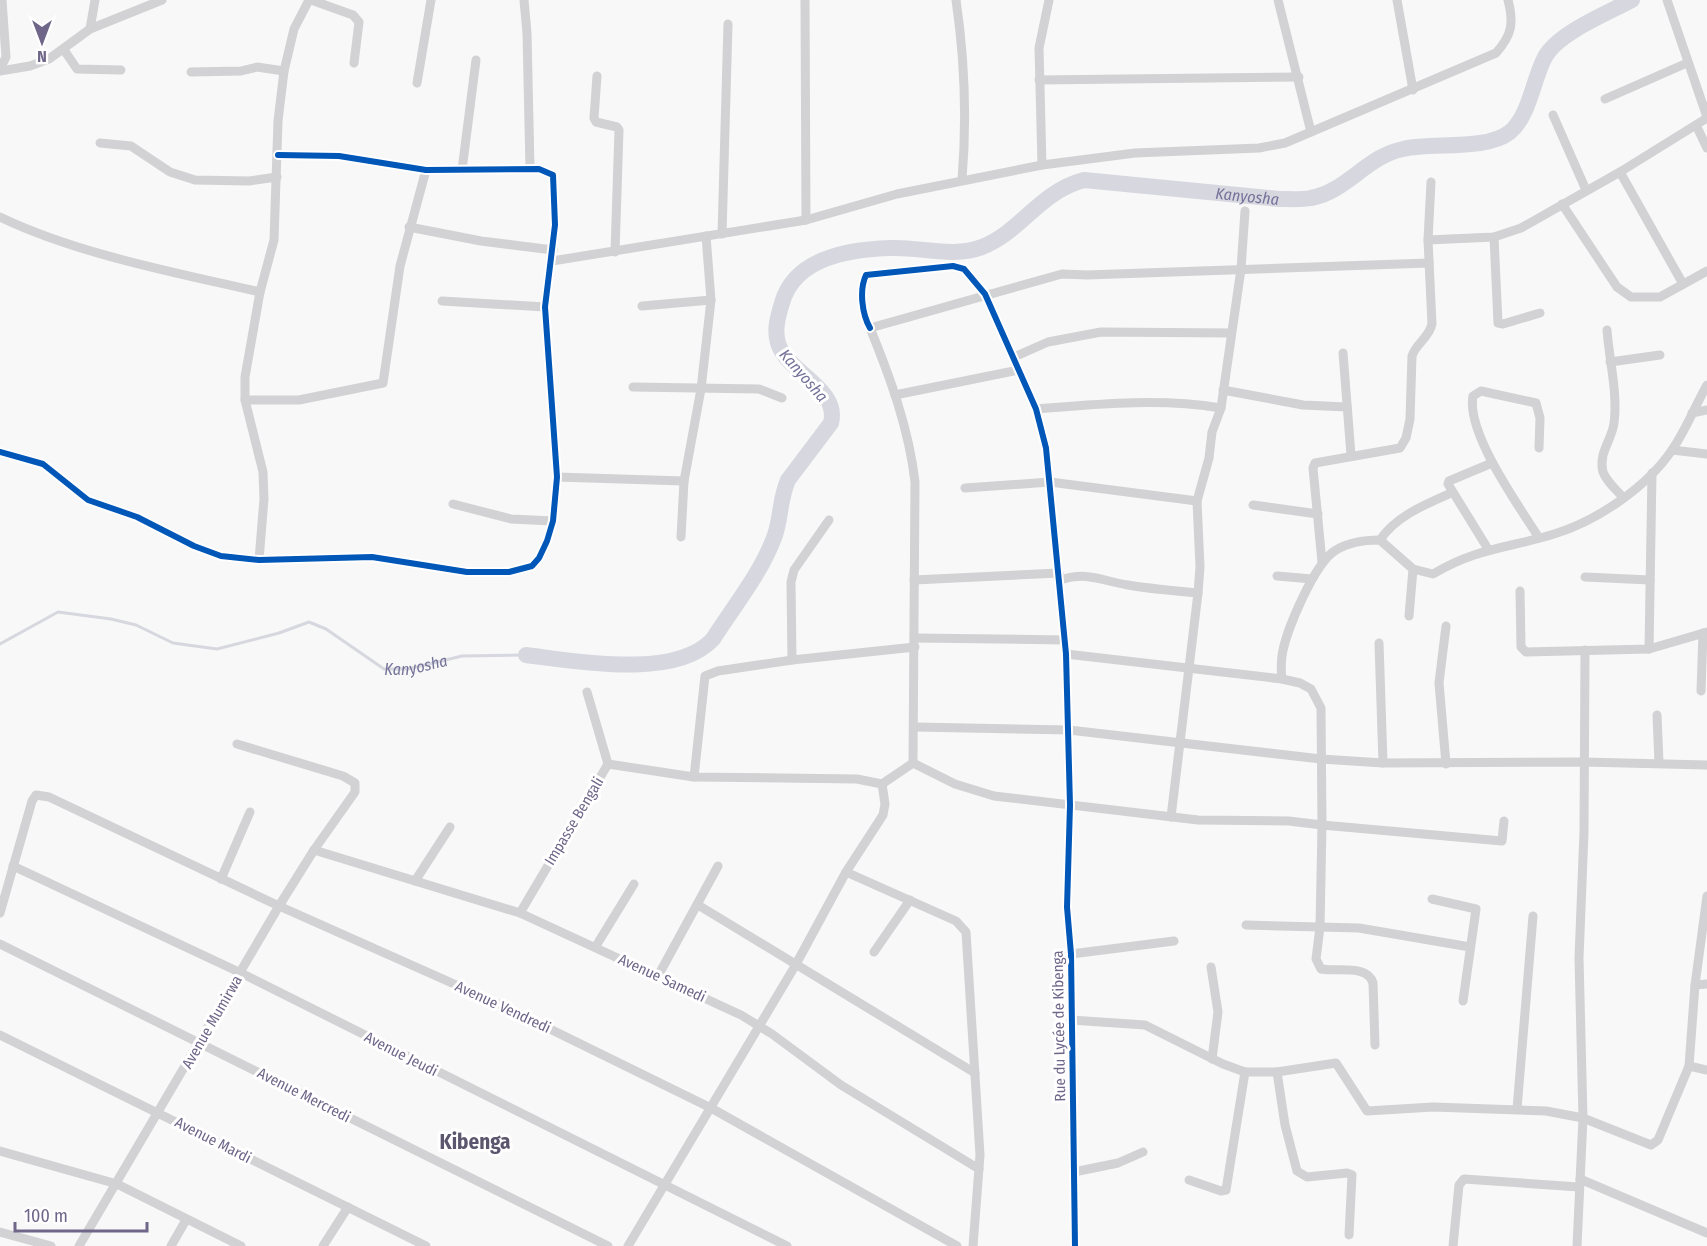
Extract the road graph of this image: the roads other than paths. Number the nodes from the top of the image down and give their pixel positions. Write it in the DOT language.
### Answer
graph roads {
  1 [pos="2,0"];
  2 [pos="95,0"];
  3 [pos="162,0"];
  4 [pos="310,0"];
  5 [pos="431,0"];
  6 [pos="805,0"];
  7 [pos="956,0"];
  8 [pos="1049,0"];
  9 [pos="1278,0"];
  10 [pos="1397,0"];
  11 [pos="1508,0"];
  12 [pos="1667,0"];
  13 [pos="521,1"];
  14 [pos="728,24"];
  15 [pos="90,29"];
  16 [pos="64,50"];
  17 [pos="476,60"];
  18 [pos="354,63"];
  19 [pos="1688,63"];
  20 [pos="0,70"];
  21 [pos="121,70"];
  22 [pos="191,72"];
  23 [pos="284,72"];
  24 [pos="597,76"];
  25 [pos="1299,77"];
  26 [pos="1039,81"];
  27 [pos="417,83"];
  28 [pos="1413,90"];
  29 [pos="1605,99"];
  30 [pos="1553,115"];
  31 [pos="1707,118"];
  32 [pos="1696,126"];
  33 [pos="1311,132"];
  34 [pos="100,143"];
  35 [pos="1707,148"];
  36 [pos="278,155"];
  37 [pos="1042,165"];
  38 [pos="530,169"];
  39 [pos="426,170"];
  40 [pos="462,170"];
  41 [pos="1620,172"];
  42 [pos="277,177"];
  43 [pos="962,180"];
  44 [pos="1431,182"];
  45 [pos="1586,190"];
  46 [pos="1562,204"];
  47 [pos="1245,212"];
  48 [pos="0,217"];
  49 [pos="806,220"];
  50 [pos="410,227"];
  51 [pos="722,234"];
  52 [pos="706,236"];
  53 [pos="1494,237"];
  54 [pos="1428,240"];
  55 [pos="553,250"];
  56 [pos="615,252"];
  57 [pos="552,261"];
  58 [pos="1429,262"];
  59 [pos="1240,269"];
  60 [pos="1707,271"];
  61 [pos="1683,284"];
  62 [pos="261,292"];
  63 [pos="985,294"];
  64 [pos="711,300"];
  65 [pos="442,301"];
  66 [pos="642,306"];
  67 [pos="545,307"];
  68 [pos="1540,313"];
  69 [pos="870,328"];
  70 [pos="1606,330"];
  71 [pos="1232,333"];
  72 [pos="1343,353"];
  73 [pos="1660,355"];
  74 [pos="1014,357"];
  75 [pos="1610,362"];
  76 [pos="1019,370"];
  77 [pos="1707,385"];
  78 [pos="633,387"];
  79 [pos="702,389"];
  80 [pos="1223,390"];
  81 [pos="895,395"];
  82 [pos="782,398"];
  83 [pos="245,400"];
  84 [pos="1347,407"];
  85 [pos="1221,408"];
  86 [pos="1036,409"];
  87 [pos="1707,411"];
  88 [pos="1692,413"];
  89 [pos="1539,448"];
  90 [pos="1672,450"];
  91 [pos="0,452"];
  92 [pos="1707,454"];
  93 [pos="1351,455"];
  94 [pos="1492,463"];
  95 [pos="1652,473"];
  96 [pos="558,477"];
  97 [pos="684,481"];
  98 [pos="1050,482"];
  99 [pos="965,488"];
  100 [pos="1451,493"];
  101 [pos="1623,497"];
  102 [pos="1197,501"];
  103 [pos="453,504"];
  104 [pos="1253,505"];
  105 [pos="1318,514"];
  106 [pos="829,520"];
  107 [pos="553,521"];
  108 [pos="681,537"];
  109 [pos="1539,538"];
  110 [pos="1380,540"];
  111 [pos="1488,549"];
  112 [pos="259,560"];
  113 [pos="1322,562"];
  114 [pos="1413,569"];
  115 [pos="1277,576"];
  116 [pos="1060,577"];
  117 [pos="1585,577"];
  118 [pos="1312,579"];
  119 [pos="914,580"];
  120 [pos="1650,580"];
  121 [pos="1520,591"];
  122 [pos="1198,593"];
  123 [pos="1409,616"];
  124 [pos="1446,626"];
  125 [pos="1705,632"];
  126 [pos="1065,640"];
  127 [pos="915,642"];
  128 [pos="1379,643"];
  129 [pos="1649,649"];
  130 [pos="1585,650"];
  131 [pos="1066,654"];
  132 [pos="792,660"];
  133 [pos="1191,668"];
  134 [pos="1281,679"];
  135 [pos="1701,691"];
  136 [pos="587,692"];
  137 [pos="1657,715"];
  138 [pos="915,727"];
  139 [pos="1069,730"];
  140 [pos="1180,742"];
  141 [pos="237,744"];
  142 [pos="1321,759"];
  143 [pos="1583,762"];
  144 [pos="913,763"];
  145 [pos="1383,763"];
  146 [pos="1659,763"];
  147 [pos="608,764"];
  148 [pos="1446,764"];
  149 [pos="1707,765"];
  150 [pos="694,777"];
  151 [pos="882,784"];
  152 [pos="1070,805"];
  153 [pos="250,812"];
  154 [pos="1171,817"];
  155 [pos="1504,821"];
  156 [pos="1323,825"];
  157 [pos="450,827"];
  158 [pos="314,850"];
  159 [pos="13,866"];
  160 [pos="718,866"];
  161 [pos="846,872"];
  162 [pos="221,879"];
  163 [pos="415,881"];
  164 [pos="634,884"];
  165 [pos="1707,896"];
  166 [pos="1432,899"];
  167 [pos="910,900"];
  168 [pos="698,905"];
  169 [pos="279,906"];
  170 [pos="0,913"];
  171 [pos="520,913"];
  172 [pos="1533,916"];
  173 [pos="1246,925"];
  174 [pos="1320,927"];
  175 [pos="1174,942"];
  176 [pos="0,944"];
  177 [pos="596,946"];
  178 [pos="1470,947"];
  179 [pos="874,952"];
  180 [pos="1071,954"];
  181 [pos="795,966"];
  182 [pos="1211,967"];
  183 [pos="241,973"];
  184 [pos="658,976"];
  185 [pos="1707,984"];
  186 [pos="1695,985"];
  187 [pos="1463,1000"];
  188 [pos="1071,1020"];
  189 [pos="759,1026"];
  190 [pos="0,1035"];
  191 [pos="200,1042"];
  192 [pos="1375,1045"];
  193 [pos="1212,1059"];
  194 [pos="1689,1066"];
  195 [pos="1707,1070"];
  196 [pos="1245,1072"];
  197 [pos="1277,1072"];
  198 [pos="975,1073"];
  199 [pos="711,1108"];
  200 [pos="1517,1109"];
  201 [pos="159,1112"];
  202 [pos="1583,1118"];
  203 [pos="0,1151"];
  204 [pos="1143,1152"];
  205 [pos="979,1169"];
  206 [pos="1074,1172"];
  207 [pos="1189,1180"];
  208 [pos="1579,1183"];
  209 [pos="117,1184"];
  210 [pos="665,1184"];
  211 [pos="348,1207"];
  212 [pos="186,1220"];
  213 [pos="0,1232"];
  214 [pos="1707,1233"];
  215 [pos="1349,1235"];
  216 [pos="415,1244"];
  217 [pos="51,1246"];
  218 [pos="79,1246"];
  219 [pos="171,1246"];
  220 [pos="241,1246"];
  221 [pos="323,1246"];
  222 [pos="426,1246"];
  223 [pos="608,1246"];
  224 [pos="628,1246"];
  225 [pos="787,1246"];
  226 [pos="957,1246"];
  227 [pos="972,1246"];
  228 [pos="1075,1246"];
  229 [pos="1453,1246"];
  230 [pos="1577,1246"];
  1 -- 20 [label="street"];
  2 -- 15 [label="street"];
  3 -- 15 [label="street"];
  4 -- 18 [label="street"];
  4 -- 23 [label="street"];
  5 -- 27 [label="street"];
  6 -- 49 [label="street"];
  7 -- 43 [label="street"];
  8 -- 26 [label="street"];
  9 -- 25 [label="street"];
  10 -- 28 [label="street"];
  11 -- 28 [label="street"];
  12 -- 19 [label="street"];
  13 -- 38 [label="street"];
  14 -- 51 [label="street"];
  15 -- 16 [label="street"];
  16 -- 20 [label="street"];
  16 -- 21 [label="street"];
  17 -- 40 [label="street"];
  19 -- 29 [label="street"];
  19 -- 31 [label="street"];
  22 -- 23 [label="street"];
  23 -- 36 [label="street"];
  24 -- 56 [label="street"];
  25 -- 26 [label="street"];
  25 -- 33 [label="street"];
  26 -- 37 [label="street"];
  28 -- 33 [label="street"];
  30 -- 45 [label="street"];
  31 -- 32 [label="street"];
  32 -- 35 [label="street"];
  32 -- 41 [label="street"];
  33 -- 37 [label="street"];
  34 -- 42 [label="street"];
  36 -- 39 [label="street"];
  36 -- 42 [label="street"];
  37 -- 43 [label="street"];
  38 -- 40 [label="street"];
  38 -- 55 [label="street"];
  39 -- 40 [label="street"];
  39 -- 50 [label="street"];
  41 -- 45 [label="street"];
  41 -- 61 [label="street"];
  42 -- 62 [label="street"];
  43 -- 49 [label="street"];
  44 -- 54 [label="street"];
  45 -- 46 [label="street"];
  46 -- 53 [label="street"];
  46 -- 61 [label="street"];
  47 -- 59 [label="street"];
  48 -- 62 [label="street"];
  49 -- 51 [label="street"];
  50 -- 55 [label="street"];
  50 -- 83 [label="street"];
  51 -- 52 [label="street"];
  52 -- 56 [label="street"];
  52 -- 64 [label="street"];
  53 -- 54 [label="street"];
  53 -- 68 [label="street"];
  54 -- 58 [label="street"];
  55 -- 57 [label="street"];
  56 -- 57 [label="street"];
  57 -- 67 [label="street"];
  58 -- 59 [label="street"];
  58 -- 93 [label="street"];
  59 -- 63 [label="street"];
  59 -- 71 [label="street"];
  60 -- 61 [label="street"];
  62 -- 83 [label="street"];
  63 -- 69 [label="street"];
  63 -- 69 [label="street, Rue du Lycée de Kibenga"];
  63 -- 74 [label="street, Rue du Lycée de Kibenga"];
  64 -- 66 [label="street"];
  64 -- 79 [label="street"];
  65 -- 67 [label="street"];
  67 -- 96 [label="street"];
  69 -- 81 [label="street"];
  70 -- 75 [label="street"];
  71 -- 74 [label="street"];
  71 -- 80 [label="street"];
  72 -- 84 [label="street"];
  73 -- 75 [label="street"];
  74 -- 76 [label="street, Rue du Lycée de Kibenga"];
  75 -- 101 [label="street"];
  76 -- 81 [label="street"];
  76 -- 86 [label="street, Rue du Lycée de Kibenga"];
  77 -- 88 [label="street"];
  78 -- 79 [label="street"];
  79 -- 82 [label="street"];
  79 -- 97 [label="street"];
  80 -- 84 [label="street"];
  80 -- 85 [label="street"];
  81 -- 119 [label="street"];
  83 -- 112 [label="street"];
  84 -- 93 [label="street"];
  85 -- 86 [label="street"];
  85 -- 102 [label="street"];
  86 -- 98 [label="street, Rue du Lycée de Kibenga"];
  87 -- 88 [label="street"];
  88 -- 90 [label="street"];
  89 -- 94 [label="street"];
  90 -- 92 [label="street"];
  90 -- 95 [label="street"];
  91 -- 112 [label="street"];
  93 -- 105 [label="street"];
  94 -- 100 [label="street"];
  94 -- 109 [label="street"];
  95 -- 101 [label="street"];
  95 -- 120 [label="street"];
  96 -- 97 [label="street"];
  96 -- 107 [label="street"];
  97 -- 108 [label="street"];
  98 -- 99 [label="street"];
  98 -- 102 [label="street"];
  98 -- 116 [label="street, Rue du Lycée de Kibenga"];
  100 -- 110 [label="street"];
  100 -- 111 [label="street"];
  101 -- 109 [label="street"];
  102 -- 122 [label="street"];
  103 -- 107 [label="street"];
  104 -- 105 [label="street"];
  105 -- 113 [label="street"];
  106 -- 132 [label="street"];
  107 -- 112 [label="street"];
  109 -- 111 [label="street"];
  110 -- 113 [label="street"];
  110 -- 114 [label="street"];
  111 -- 114 [label="street"];
  113 -- 118 [label="street"];
  114 -- 123 [label="street"];
  115 -- 118 [label="street"];
  116 -- 119 [label="street"];
  116 -- 122 [label="street"];
  116 -- 126 [label="street, Rue du Lycée de Kibenga"];
  117 -- 120 [label="street"];
  118 -- 134 [label="street"];
  119 -- 127 [label="street"];
  120 -- 129 [label="street"];
  121 -- 130 [label="street"];
  122 -- 133 [label="street"];
  124 -- 148 [label="street"];
  125 -- 129 [label="street"];
  125 -- 135 [label="street"];
  126 -- 127 [label="street"];
  126 -- 131 [label="street, Rue du Lycée de Kibenga"];
  127 -- 132 [label="street"];
  127 -- 138 [label="street"];
  128 -- 145 [label="street"];
  129 -- 130 [label="street"];
  130 -- 143 [label="street"];
  131 -- 133 [label="street"];
  131 -- 139 [label="street, Rue du Lycée de Kibenga"];
  132 -- 150 [label="street"];
  133 -- 134 [label="street"];
  133 -- 140 [label="street"];
  134 -- 142 [label="street"];
  136 -- 147 [label="street, Impasse Bengali"];
  137 -- 146 [label="street"];
  138 -- 139 [label="street"];
  138 -- 144 [label="street"];
  139 -- 140 [label="street"];
  139 -- 152 [label="street, Rue du Lycée de Kibenga"];
  140 -- 142 [label="street"];
  140 -- 154 [label="street"];
  141 -- 158 [label="street, Avenue Mumirwa"];
  142 -- 145 [label="street"];
  142 -- 156 [label="street"];
  143 -- 146 [label="street"];
  143 -- 148 [label="street"];
  143 -- 202 [label="street"];
  144 -- 151 [label="street"];
  144 -- 152 [label="street"];
  145 -- 148 [label="street"];
  146 -- 149 [label="street"];
  147 -- 150 [label="street"];
  147 -- 171 [label="street, Impasse Bengali"];
  150 -- 151 [label="street"];
  151 -- 161 [label="street"];
  152 -- 154 [label="street"];
  152 -- 180 [label="street, Rue du Lycée de Kibenga"];
  153 -- 162 [label="street"];
  154 -- 156 [label="street"];
  155 -- 156 [label="street"];
  156 -- 174 [label="street"];
  157 -- 163 [label="street"];
  158 -- 163 [label="street, Avenue Samedi"];
  158 -- 169 [label="street, Avenue Mumirwa"];
  159 -- 162 [label="street, Avenue Vendredi"];
  159 -- 170 [label="street"];
  159 -- 183 [label="street, Avenue Jeudi"];
  160 -- 168 [label="street"];
  161 -- 167 [label="street"];
  161 -- 181 [label="street"];
  162 -- 169 [label="street, Avenue Vendredi"];
  163 -- 171 [label="street, Avenue Samedi"];
  164 -- 177 [label="street"];
  165 -- 186 [label="street"];
  166 -- 178 [label="street"];
  167 -- 179 [label="street"];
  167 -- 198 [label="street"];
  168 -- 181 [label="street"];
  168 -- 184 [label="street"];
  169 -- 183 [label="street, Avenue Mumirwa"];
  169 -- 199 [label="street, Avenue Vendredi"];
  171 -- 177 [label="street, Avenue Samedi"];
  172 -- 200 [label="street"];
  173 -- 174 [label="street"];
  174 -- 178 [label="street"];
  174 -- 192 [label="street"];
  175 -- 180 [label="street"];
  176 -- 191 [label="street, Avenue Mercredi"];
  177 -- 184 [label="street, Avenue Samedi"];
  178 -- 187 [label="street"];
  180 -- 188 [label="street, Rue du Lycée de Kibenga"];
  181 -- 189 [label="street"];
  181 -- 198 [label="street"];
  182 -- 193 [label="street"];
  183 -- 191 [label="street, Avenue Mumirwa"];
  183 -- 210 [label="street, Avenue Jeudi"];
  184 -- 189 [label="street, Avenue Samedi"];
  185 -- 186 [label="street"];
  186 -- 194 [label="street"];
  188 -- 193 [label="street"];
  188 -- 206 [label="street, Rue du Lycée de Kibenga"];
  189 -- 199 [label="street"];
  189 -- 205 [label="street, Avenue Samedi"];
  190 -- 201 [label="street, Avenue Mardi"];
  191 -- 201 [label="street, Avenue Mumirwa"];
  191 -- 223 [label="street, Avenue Mercredi"];
  193 -- 196 [label="street"];
  194 -- 195 [label="street"];
  194 -- 202 [label="street"];
  196 -- 197 [label="street"];
  196 -- 207 [label="street"];
  197 -- 200 [label="street"];
  197 -- 215 [label="street"];
  198 -- 205 [label="street"];
  199 -- 210 [label="street"];
  199 -- 226 [label="street, Avenue Vendredi"];
  200 -- 202 [label="street"];
  201 -- 209 [label="street, Avenue Mumirwa"];
  201 -- 211 [label="street, Avenue Mardi"];
  202 -- 208 [label="street"];
  203 -- 209 [label="street"];
  204 -- 206 [label="street"];
  205 -- 227 [label="street"];
  206 -- 228 [label="street, Rue du Lycée de Kibenga"];
  208 -- 214 [label="street"];
  208 -- 229 [label="street"];
  208 -- 230 [label="street"];
  209 -- 212 [label="street"];
  209 -- 218 [label="street, Avenue Mumirwa"];
  210 -- 224 [label="street"];
  210 -- 225 [label="street, Avenue Jeudi"];
  211 -- 216 [label="street, Avenue Mardi"];
  211 -- 221 [label="street"];
  212 -- 219 [label="street"];
  212 -- 220 [label="street"];
  213 -- 217 [label="street"];
  216 -- 222 [label="street, Avenue Mardi"];
}
